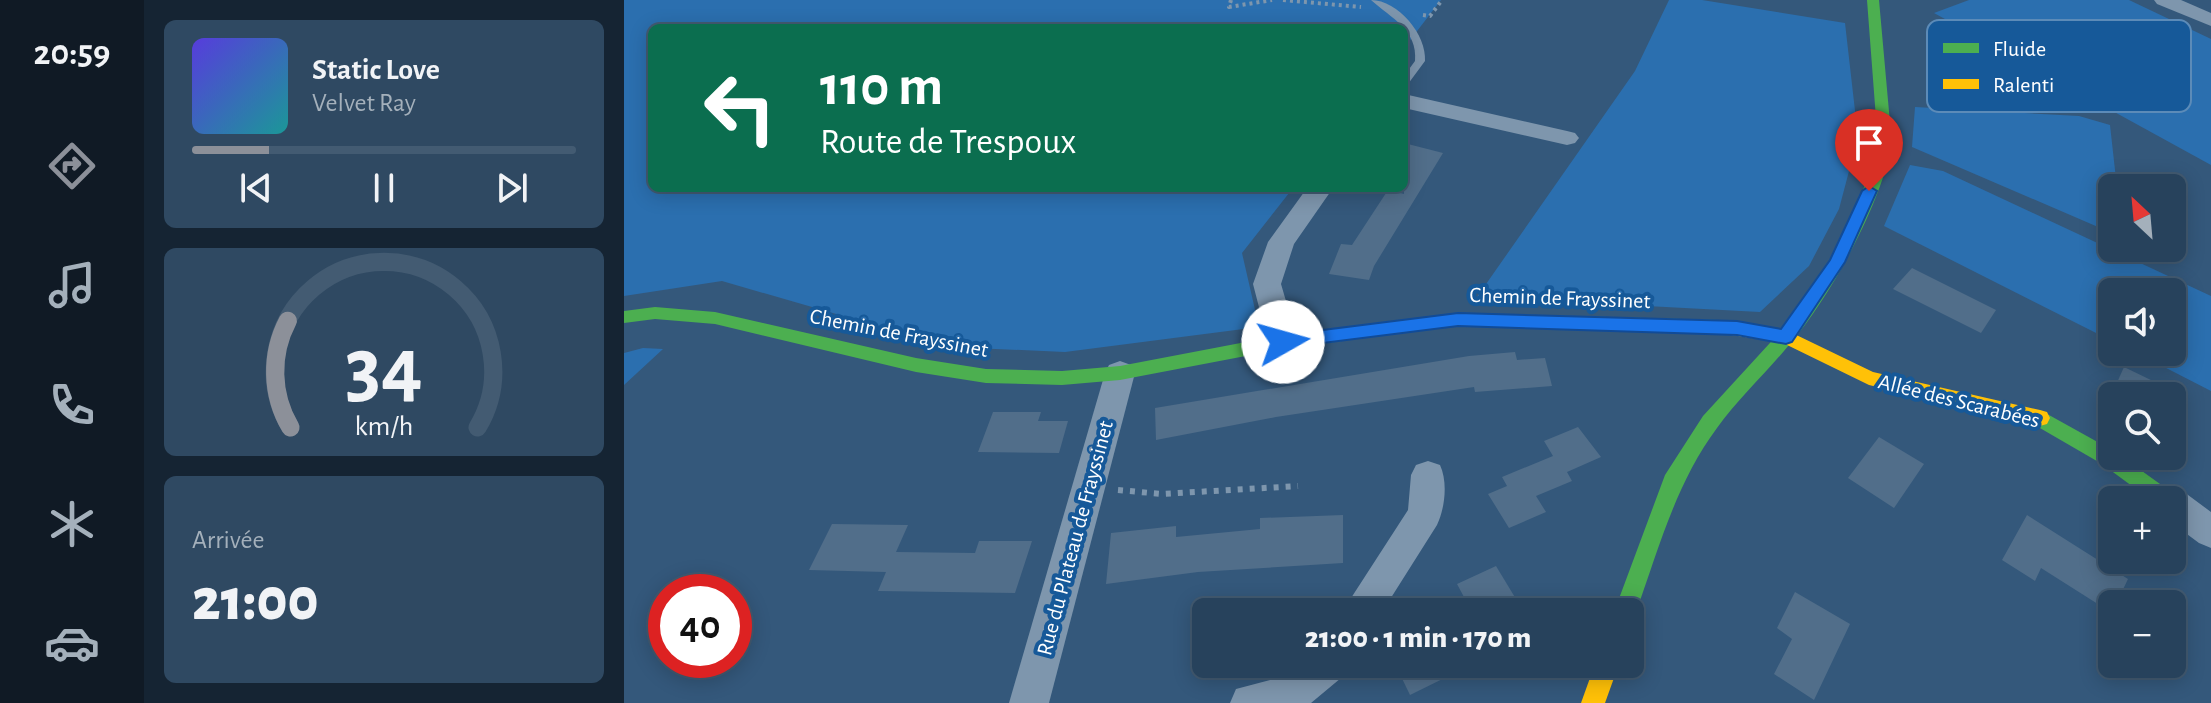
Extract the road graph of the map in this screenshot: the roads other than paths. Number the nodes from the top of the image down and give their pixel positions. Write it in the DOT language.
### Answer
graph roads {
  1 [pos="1376,0"];
  2 [pos="1873,0"];
  3 [pos="2164,0"];
  4 [pos="2211,20"];
  5 [pos="1404,24"];
  6 [pos="1408,27"];
  7 [pos="1408,77"];
  8 [pos="1408,102"];
  9 [pos="1567,138"];
  10 [pos="1317,192"];
  11 [pos="624,317"];
  12 [pos="1786,337"];
  13 [pos="1283,342"];
  14 [pos="1120,373"];
  15 [pos="1428,475"];
  16 [pos="2148,486"];
  17 [pos="2186,514"];
  18 [pos="2211,532"];
  19 [pos="1370,598"];
  20 [pos="1630,598"];
  21 [pos="1310,678"];
  22 [pos="1602,678"];
  23 [pos="1029,703"];
  24 [pos="1250,703"];
  25 [pos="1593,703"];
  1 -- 5 [label="lane"];
  2 -- 12 [label="street"];
  3 -- 4 [label="street"];
  6 -- 7 [label="lane"];
  8 -- 9 [label="street"];
  10 -- 13 [label="street"];
  11 -- 14 [label="street, Chemin de Frayssinet"];
  12 -- 13 [label="street, Chemin de Frayssinet"];
  12 -- 16 [label="street, Allée des Scarabées"];
  12 -- 20 [label="street"];
  13 -- 14 [label="street, Chemin de Frayssinet"];
  14 -- 23 [label="street, Rue du Plateau de Frayssinet"];
  15 -- 19 [label="street"];
  17 -- 18 [label="street, Allée des Scarabées"];
  21 -- 24 [label="street"];
  22 -- 25 [label="street"];
}
